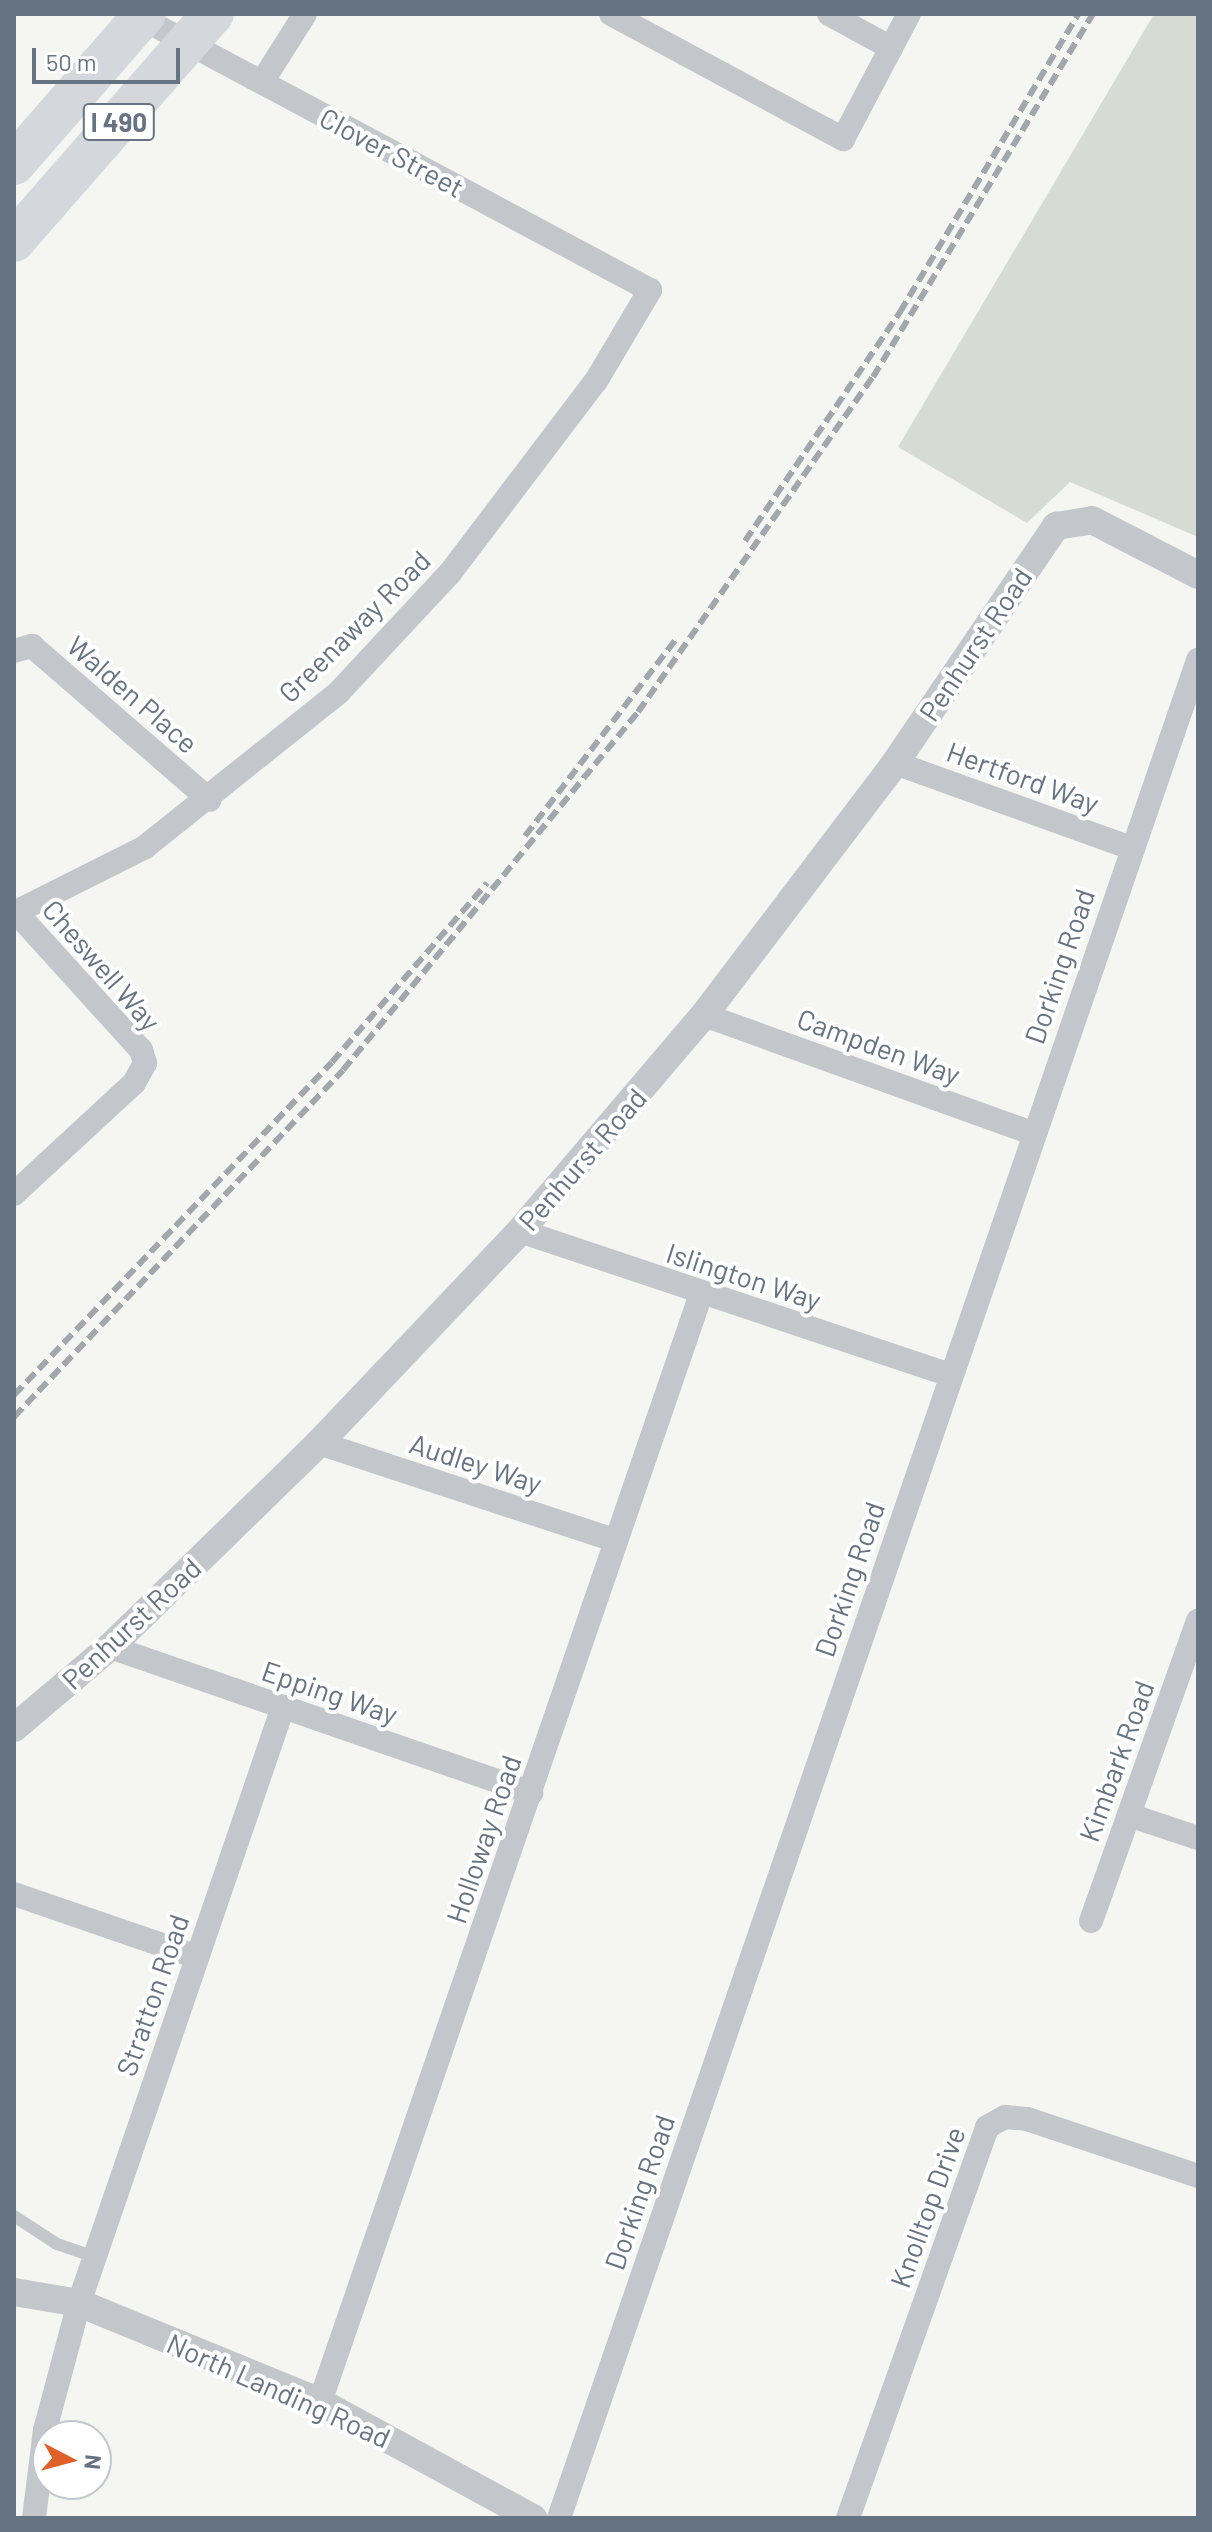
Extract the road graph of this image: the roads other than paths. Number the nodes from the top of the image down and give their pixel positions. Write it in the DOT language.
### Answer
graph roads {
  1 [pos="134,14"];
  2 [pos="145,14"];
  3 [pos="213,14"];
  4 [pos="305,14"];
  5 [pos="611,14"];
  6 [pos="829,14"];
  7 [pos="909,14"];
  8 [pos="891,48"];
  9 [pos="256,79"];
  10 [pos="28,144"];
  11 [pos="14,164"];
  12 [pos="17,238"];
  13 [pos="650,290"];
  14 [pos="1198,575"];
  15 [pos="14,651"];
  16 [pos="1198,660"];
  17 [pos="895,763"];
  18 [pos="210,800"];
  19 [pos="1131,848"];
  20 [pos="15,912"];
  21 [pos="704,1015"];
  22 [pos="1034,1134"];
  23 [pos="14,1194"];
  24 [pos="520,1231"];
  25 [pos="701,1294"];
  26 [pos="951,1375"];
  27 [pos="319,1443"];
  28 [pos="614,1540"];
  29 [pos="1198,1621"];
  30 [pos="110,1647"];
  31 [pos="283,1707"];
  32 [pos="14,1728"];
  33 [pos="531,1793"];
  34 [pos="1129,1815"];
  35 [pos="1198,1838"];
  36 [pos="14,1894"];
  37 [pos="1091,1921"];
  38 [pos="197,1957"];
  39 [pos="1198,2176"];
  40 [pos="14,2216"];
  41 [pos="94,2257"];
  42 [pos="14,2292"];
  43 [pos="79,2303"];
  44 [pos="320,2402"];
  45 [pos="34,2518"];
  46 [pos="533,2518"];
  47 [pos="559,2518"];
  48 [pos="848,2518"];
  1 -- 9 [label="street, Clover Street"];
  2 -- 10 [label="highway, I 490"];
  3 -- 12 [label="highway, I 490"];
  4 -- 9 [label="street"];
  5 -- 8 [label="street"];
  6 -- 8 [label="street"];
  7 -- 8 [label="street"];
  9 -- 13 [label="street, Clover Street"];
  10 -- 11 [label="highway, I 490"];
  13 -- 18 [label="street, Greenaway Road"];
  14 -- 17 [label="street, Penhurst Road"];
  15 -- 18 [label="street, Walden Place"];
  16 -- 19 [label="street, Dorking Road"];
  17 -- 19 [label="street, Hertford Way"];
  17 -- 21 [label="street, Penhurst Road"];
  18 -- 20 [label="street, Greenaway Road"];
  19 -- 22 [label="street, Dorking Road"];
  20 -- 23 [label="street, Cheswell Way"];
  21 -- 22 [label="street, Campden Way"];
  21 -- 24 [label="street, Penhurst Road"];
  22 -- 26 [label="street, Dorking Road"];
  24 -- 25 [label="street, Islington Way"];
  24 -- 27 [label="street, Penhurst Road"];
  25 -- 26 [label="street, Islington Way"];
  25 -- 28 [label="street, Holloway Road"];
  26 -- 47 [label="street, Dorking Road"];
  27 -- 28 [label="street, Audley Way"];
  27 -- 30 [label="street, Penhurst Road"];
  28 -- 33 [label="street, Holloway Road"];
  29 -- 34 [label="street, Kimbark Road"];
  30 -- 31 [label="street, Epping Way"];
  30 -- 32 [label="street, Penhurst Road"];
  31 -- 33 [label="street, Epping Way"];
  31 -- 38 [label="street, Stratton Road"];
  33 -- 44 [label="street, Holloway Road"];
  34 -- 35 [label="street"];
  34 -- 37 [label="street, Kimbark Road"];
  36 -- 38 [label="street"];
  38 -- 41 [label="street, Stratton Road"];
  39 -- 48 [label="street, Knolltop Drive"];
  40 -- 41 [label="lane"];
  41 -- 43 [label="street, Stratton Road"];
  42 -- 43 [label="street, North Landing Road"];
  43 -- 44 [label="street, North Landing Road"];
  43 -- 45 [label="street, Stratton Road"];
  44 -- 46 [label="street, North Landing Road"];
}
